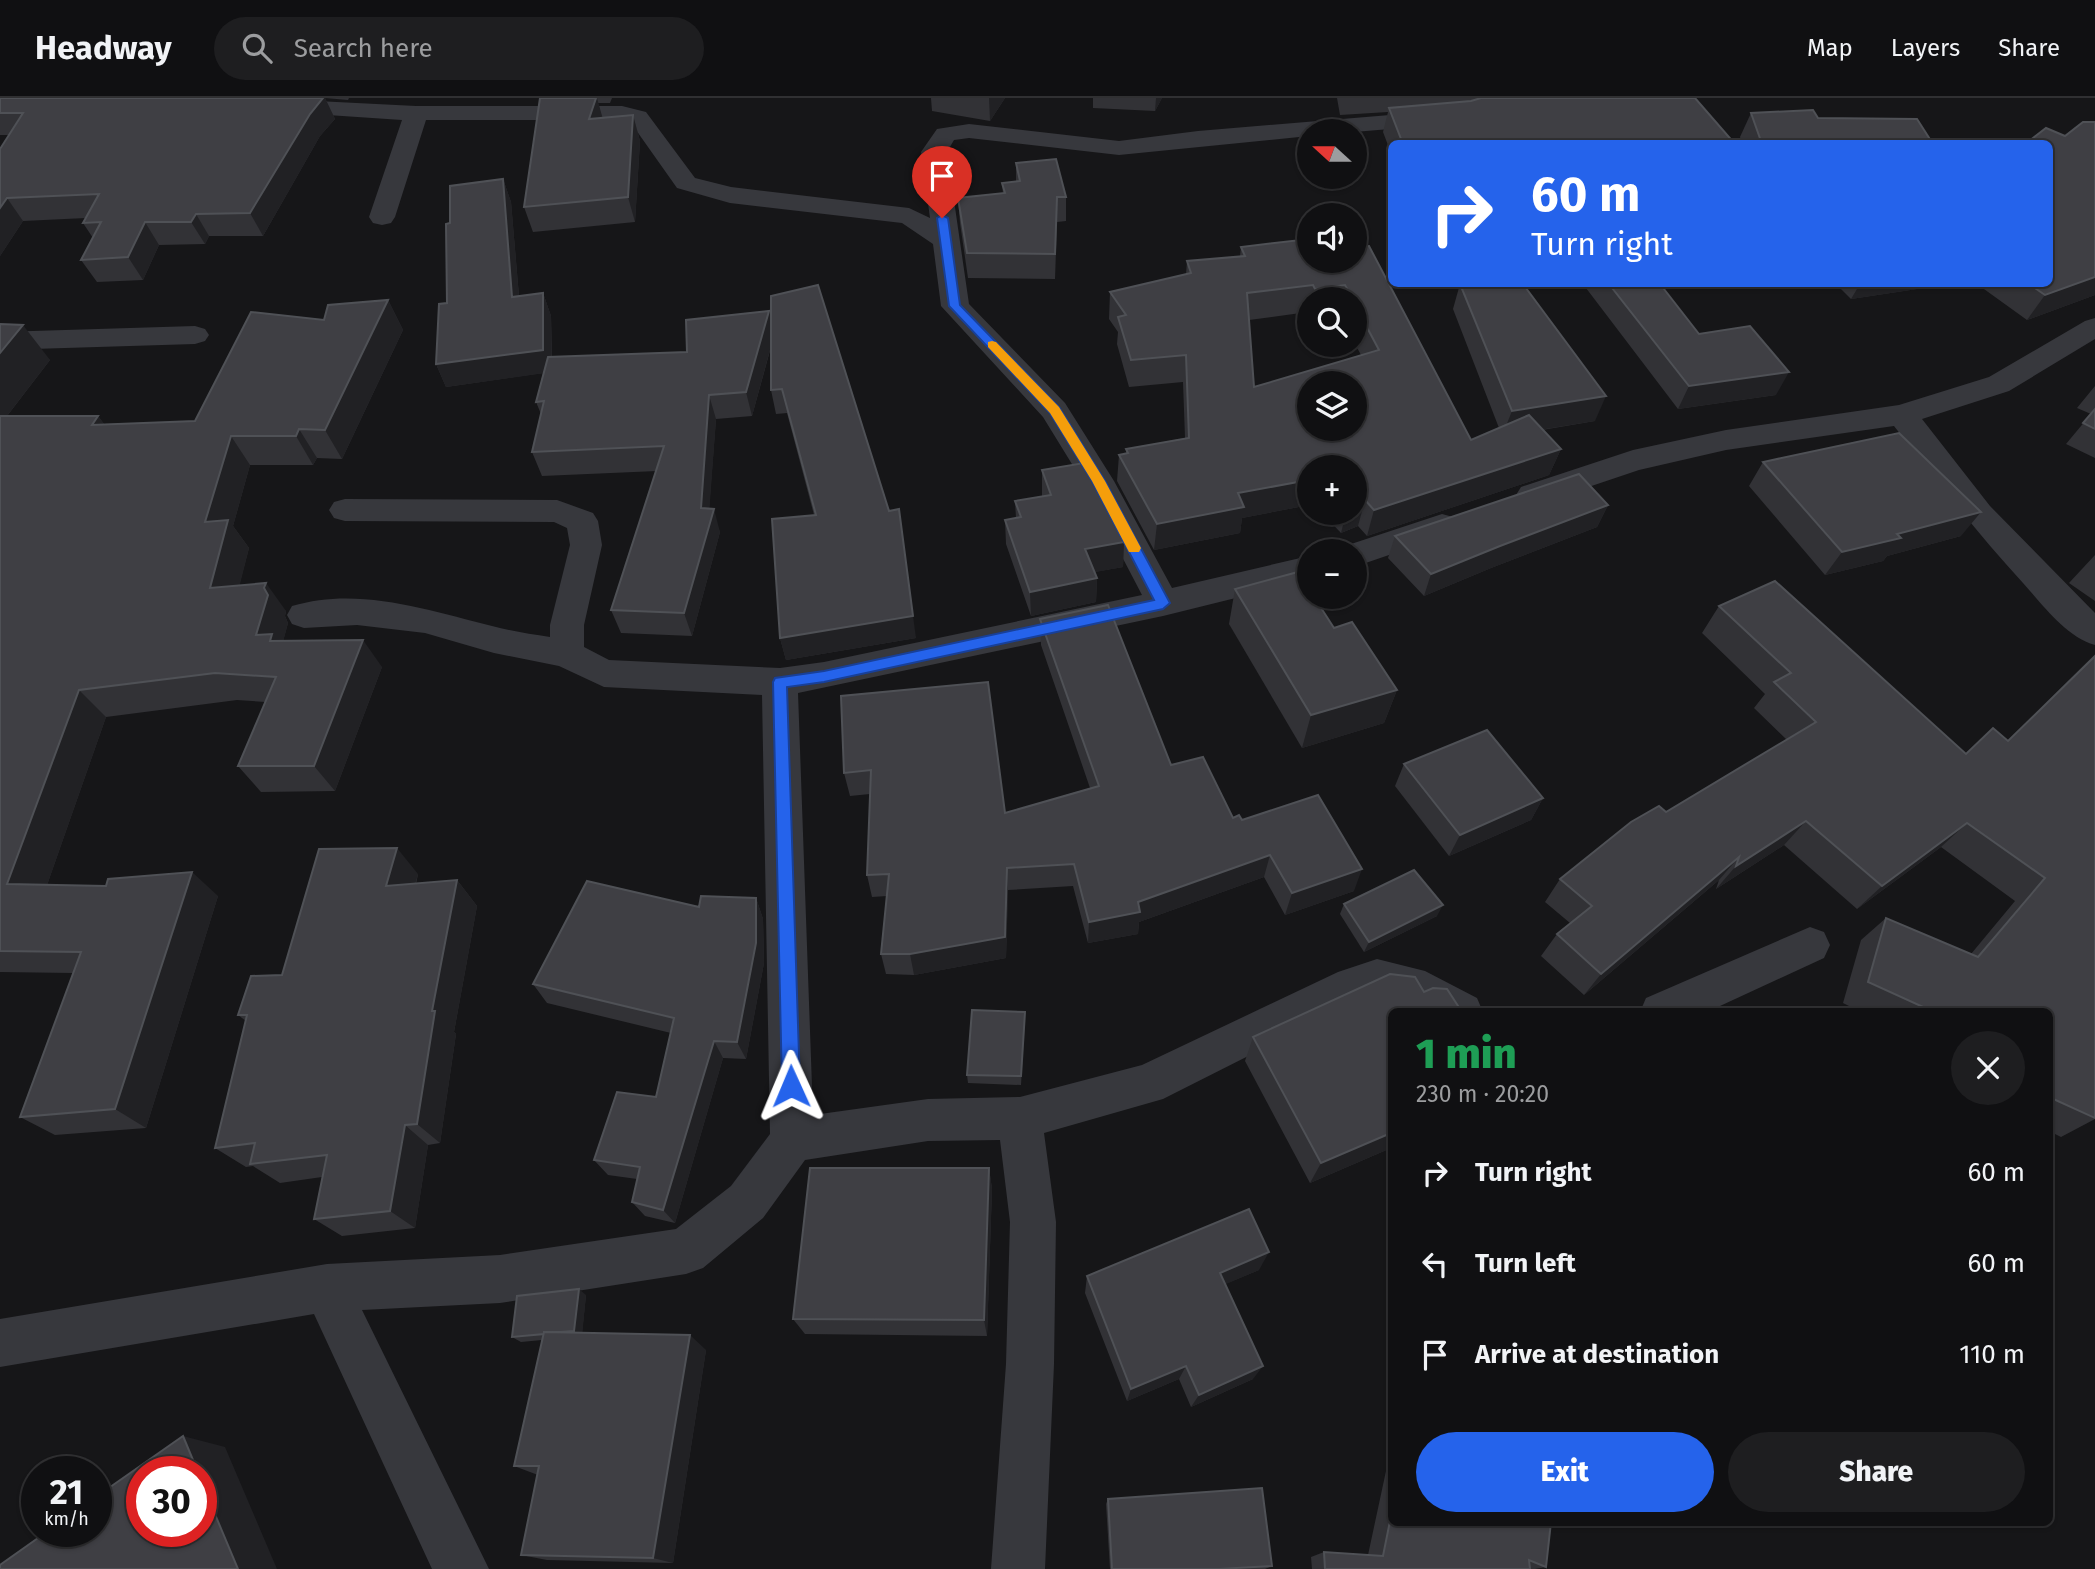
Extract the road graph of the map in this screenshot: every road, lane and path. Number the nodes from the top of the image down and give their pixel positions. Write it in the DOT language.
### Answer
graph roads {
  1 [pos="253,105"];
  2 [pos="416,113"];
  3 [pos="1464,116"];
  4 [pos="382,217"];
  5 [pos="945,240"];
  6 [pos="2095,327"];
  7 [pos="195,335"];
  8 [pos="0,341"];
  9 [pos="1902,415"];
  10 [pos="345,510"];
  11 [pos="1367,551"];
  12 [pos="1297,571"];
  13 [pos="1163,603"];
  14 [pos="304,615"];
  15 [pos="2095,632"];
  16 [pos="568,654"];
  17 [pos="780,682"];
  18 [pos="1810,944"];
  19 [pos="1455,1008"];
  20 [pos="1670,1008"];
  21 [pos="1020,1118"];
  22 [pos="792,1140"];
  23 [pos="327,1288"];
  24 [pos="0,1343"];
  25 [pos="462,1569"];
  26 [pos="1018,1569"];
  1 -- 2 [label="street"];
  2 -- 4 [label="street"];
  2 -- 5 [label="street"];
  3 -- 5 [label="street"];
  5 -- 13 [label="street"];
  6 -- 9 [label="street"];
  7 -- 8 [label="street"];
  9 -- 11 [label="street"];
  9 -- 15 [label="street"];
  10 -- 16 [label="street"];
  12 -- 13 [label="street"];
  13 -- 17 [label="street"];
  14 -- 16 [label="street"];
  16 -- 17 [label="street"];
  17 -- 22 [label="street"];
  18 -- 20 [label="street"];
  19 -- 21 [label="street"];
  21 -- 22 [label="street"];
  21 -- 26 [label="street"];
  22 -- 23 [label="street"];
  23 -- 24 [label="street"];
  23 -- 25 [label="street"];
}
